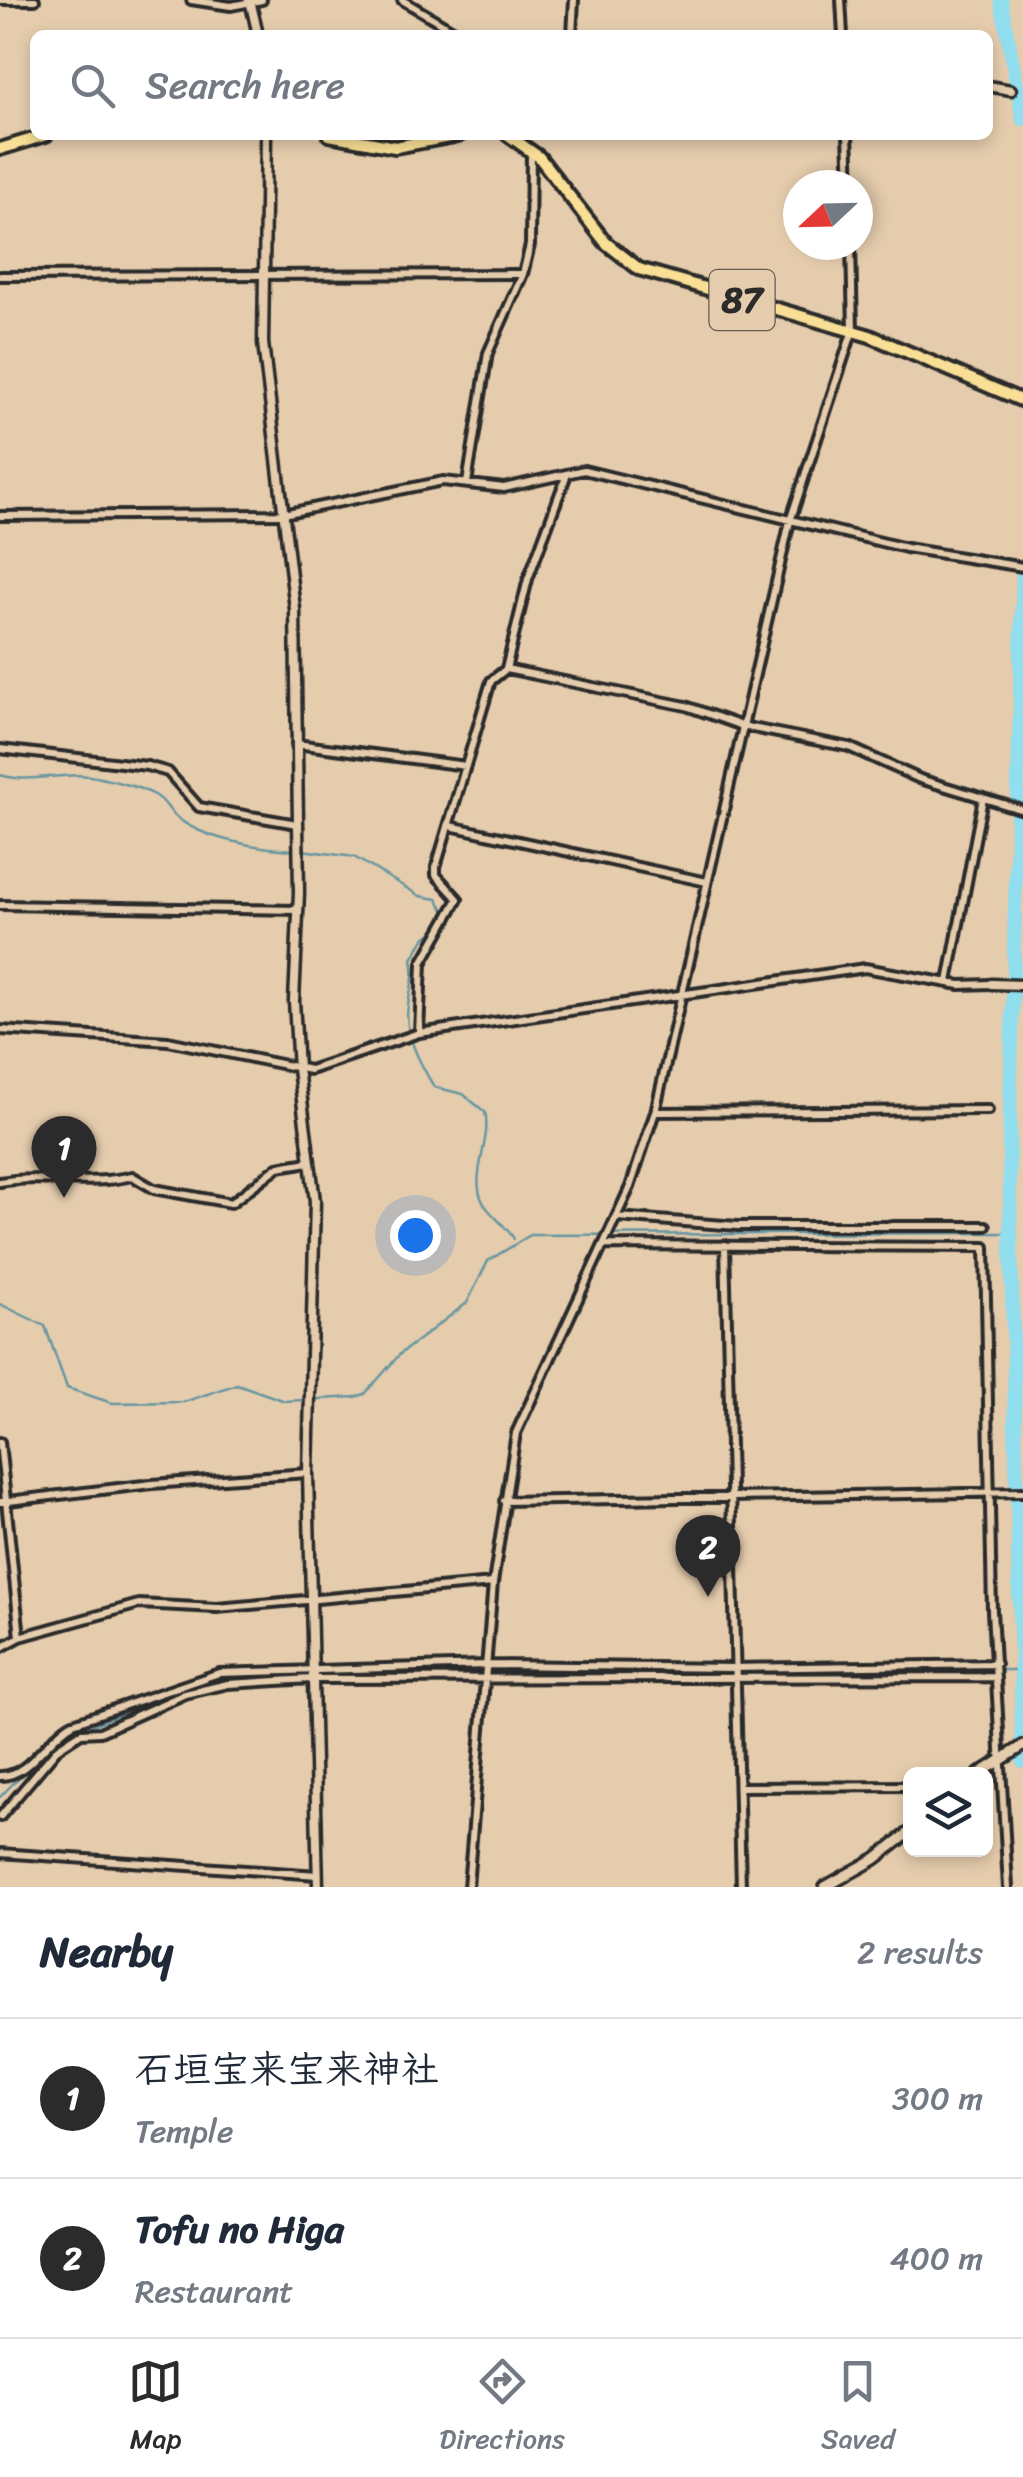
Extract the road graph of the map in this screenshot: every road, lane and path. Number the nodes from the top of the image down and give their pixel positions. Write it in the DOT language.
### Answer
graph roads {
  1 [pos="0,0"];
  2 [pos="35,0"];
  3 [pos="191,0"];
  4 [pos="262,0"];
  5 [pos="402,0"];
  6 [pos="574,0"];
  7 [pos="841,0"];
  8 [pos="250,2"];
  9 [pos="257,30"];
  10 [pos="452,30"];
  11 [pos="572,30"];
  12 [pos="843,30"];
  13 [pos="993,87"];
  14 [pos="1011,90"];
  15 [pos="1023,92"];
  16 [pos="30,140"];
  17 [pos="266,140"];
  18 [pos="356,140"];
  19 [pos="433,140"];
  20 [pos="516,140"];
  21 [pos="848,140"];
  22 [pos="0,149"];
  23 [pos="532,150"];
  24 [pos="849,170"];
  25 [pos="852,260"];
  26 [pos="523,274"];
  27 [pos="0,276"];
  28 [pos="264,278"];
  29 [pos="854,330"];
  30 [pos="1022,401"];
  31 [pos="567,474"];
  32 [pos="466,484"];
  33 [pos="283,514"];
  34 [pos="0,516"];
  35 [pos="790,521"];
  36 [pos="1023,567"];
  37 [pos="506,669"];
  38 [pos="742,726"];
  39 [pos="296,744"];
  40 [pos="0,749"];
  41 [pos="466,766"];
  42 [pos="983,798"];
  43 [pos="1023,810"];
  44 [pos="297,824"];
  45 [pos="450,826"];
  46 [pos="707,882"];
  47 [pos="0,904"];
  48 [pos="298,910"];
  49 [pos="948,982"];
  50 [pos="992,984"];
  51 [pos="1023,985"];
  52 [pos="681,994"];
  53 [pos="0,1030"];
  54 [pos="419,1034"];
  55 [pos="298,1069"];
  56 [pos="988,1110"];
  57 [pos="655,1112"];
  58 [pos="310,1162"];
  59 [pos="0,1182"];
  60 [pos="617,1217"];
  61 [pos="986,1226"];
  62 [pos="603,1245"];
  63 [pos="726,1246"];
  64 [pos="0,1442"];
  65 [pos="308,1472"];
  66 [pos="1023,1492"];
  67 [pos="988,1493"];
  68 [pos="732,1497"];
  69 [pos="3,1502"];
  70 [pos="504,1502"];
  71 [pos="493,1583"];
  72 [pos="311,1596"];
  73 [pos="20,1636"];
  74 [pos="0,1648"];
  75 [pos="996,1664"];
  76 [pos="486,1665"];
  77 [pos="313,1667"];
  78 [pos="733,1668"];
  79 [pos="995,1677"];
  80 [pos="484,1678"];
  81 [pos="733,1678"];
  82 [pos="312,1679"];
  83 [pos="1019,1749"];
  84 [pos="1002,1759"];
  85 [pos="989,1767"];
  86 [pos="0,1776"];
  87 [pos="903,1786"];
  88 [pos="742,1787"];
  89 [pos="0,1817"];
  90 [pos="903,1837"];
  91 [pos="0,1853"];
  92 [pos="318,1876"];
  93 [pos="318,1887"];
  94 [pos="468,1887"];
  95 [pos="741,1887"];
  96 [pos="825,1887"];
  97 [pos="1008,1887"];
  1 -- 2 [label="street"];
  3 -- 8 [label="street"];
  4 -- 8 [label="street"];
  5 -- 10 [label="street"];
  6 -- 11 [label="street"];
  7 -- 12 [label="street"];
  8 -- 9 [label="street"];
  13 -- 14 [label="street"];
  14 -- 15 [label="street"];
  16 -- 22 [label="main road"];
  17 -- 28 [label="street"];
  18 -- 19 [label="main road"];
  20 -- 23 [label="main road, 87"];
  21 -- 24 [label="street"];
  23 -- 26 [label="street"];
  23 -- 29 [label="main road, 87"];
  25 -- 29 [label="street"];
  26 -- 28 [label="street"];
  26 -- 32 [label="street"];
  27 -- 28 [label="street"];
  28 -- 33 [label="street"];
  29 -- 30 [label="main road, 87"];
  29 -- 35 [label="street"];
  31 -- 32 [label="street"];
  31 -- 35 [label="street"];
  31 -- 37 [label="street"];
  32 -- 33 [label="street"];
  33 -- 34 [label="street"];
  33 -- 39 [label="street"];
  35 -- 36 [label="street"];
  35 -- 38 [label="street"];
  37 -- 38 [label="street"];
  37 -- 41 [label="street"];
  38 -- 42 [label="street"];
  38 -- 46 [label="street"];
  39 -- 41 [label="street"];
  39 -- 44 [label="street"];
  40 -- 44 [label="street"];
  41 -- 45 [label="street"];
  42 -- 43 [label="street"];
  42 -- 49 [label="street"];
  44 -- 48 [label="street"];
  45 -- 46 [label="street"];
  45 -- 54 [label="street"];
  46 -- 52 [label="street"];
  47 -- 48 [label="street"];
  48 -- 55 [label="street"];
  49 -- 50 [label="street"];
  49 -- 52 [label="street"];
  50 -- 51 [label="street"];
  52 -- 54 [label="street"];
  52 -- 57 [label="street"];
  53 -- 55 [label="street"];
  54 -- 55 [label="street"];
  55 -- 58 [label="street"];
  56 -- 57 [label="street"];
  57 -- 60 [label="street"];
  58 -- 59 [label="street"];
  58 -- 65 [label="street"];
  60 -- 61 [label="street"];
  60 -- 62 [label="street"];
  62 -- 63 [label="street"];
  62 -- 70 [label="street"];
  63 -- 67 [label="street"];
  63 -- 68 [label="street"];
  64 -- 69 [label="street"];
  65 -- 69 [label="street"];
  65 -- 72 [label="street"];
  66 -- 67 [label="street"];
  67 -- 68 [label="street"];
  67 -- 75 [label="street"];
  68 -- 70 [label="street"];
  68 -- 78 [label="street"];
  69 -- 73 [label="street"];
  70 -- 71 [label="street"];
  71 -- 72 [label="street"];
  71 -- 76 [label="street"];
  72 -- 73 [label="street"];
  72 -- 77 [label="street"];
  73 -- 74 [label="street"];
  75 -- 78 [label="street"];
  75 -- 79 [label="street"];
  76 -- 77 [label="street"];
  76 -- 78 [label="street"];
  76 -- 80 [label="street"];
  77 -- 82 [label="street"];
  77 -- 86 [label="street"];
  78 -- 81 [label="street"];
  79 -- 81 [label="street"];
  79 -- 84 [label="street"];
  80 -- 81 [label="street"];
  80 -- 82 [label="street"];
  80 -- 94 [label="street"];
  81 -- 88 [label="street"];
  82 -- 89 [label="street"];
  82 -- 92 [label="street"];
  83 -- 84 [label="main road"];
  84 -- 85 [label="main road"];
  84 -- 97 [label="street"];
  87 -- 88 [label="street"];
  88 -- 95 [label="street"];
  90 -- 96 [label="main road"];
  91 -- 92 [label="street"];
  92 -- 93 [label="street"];
}
